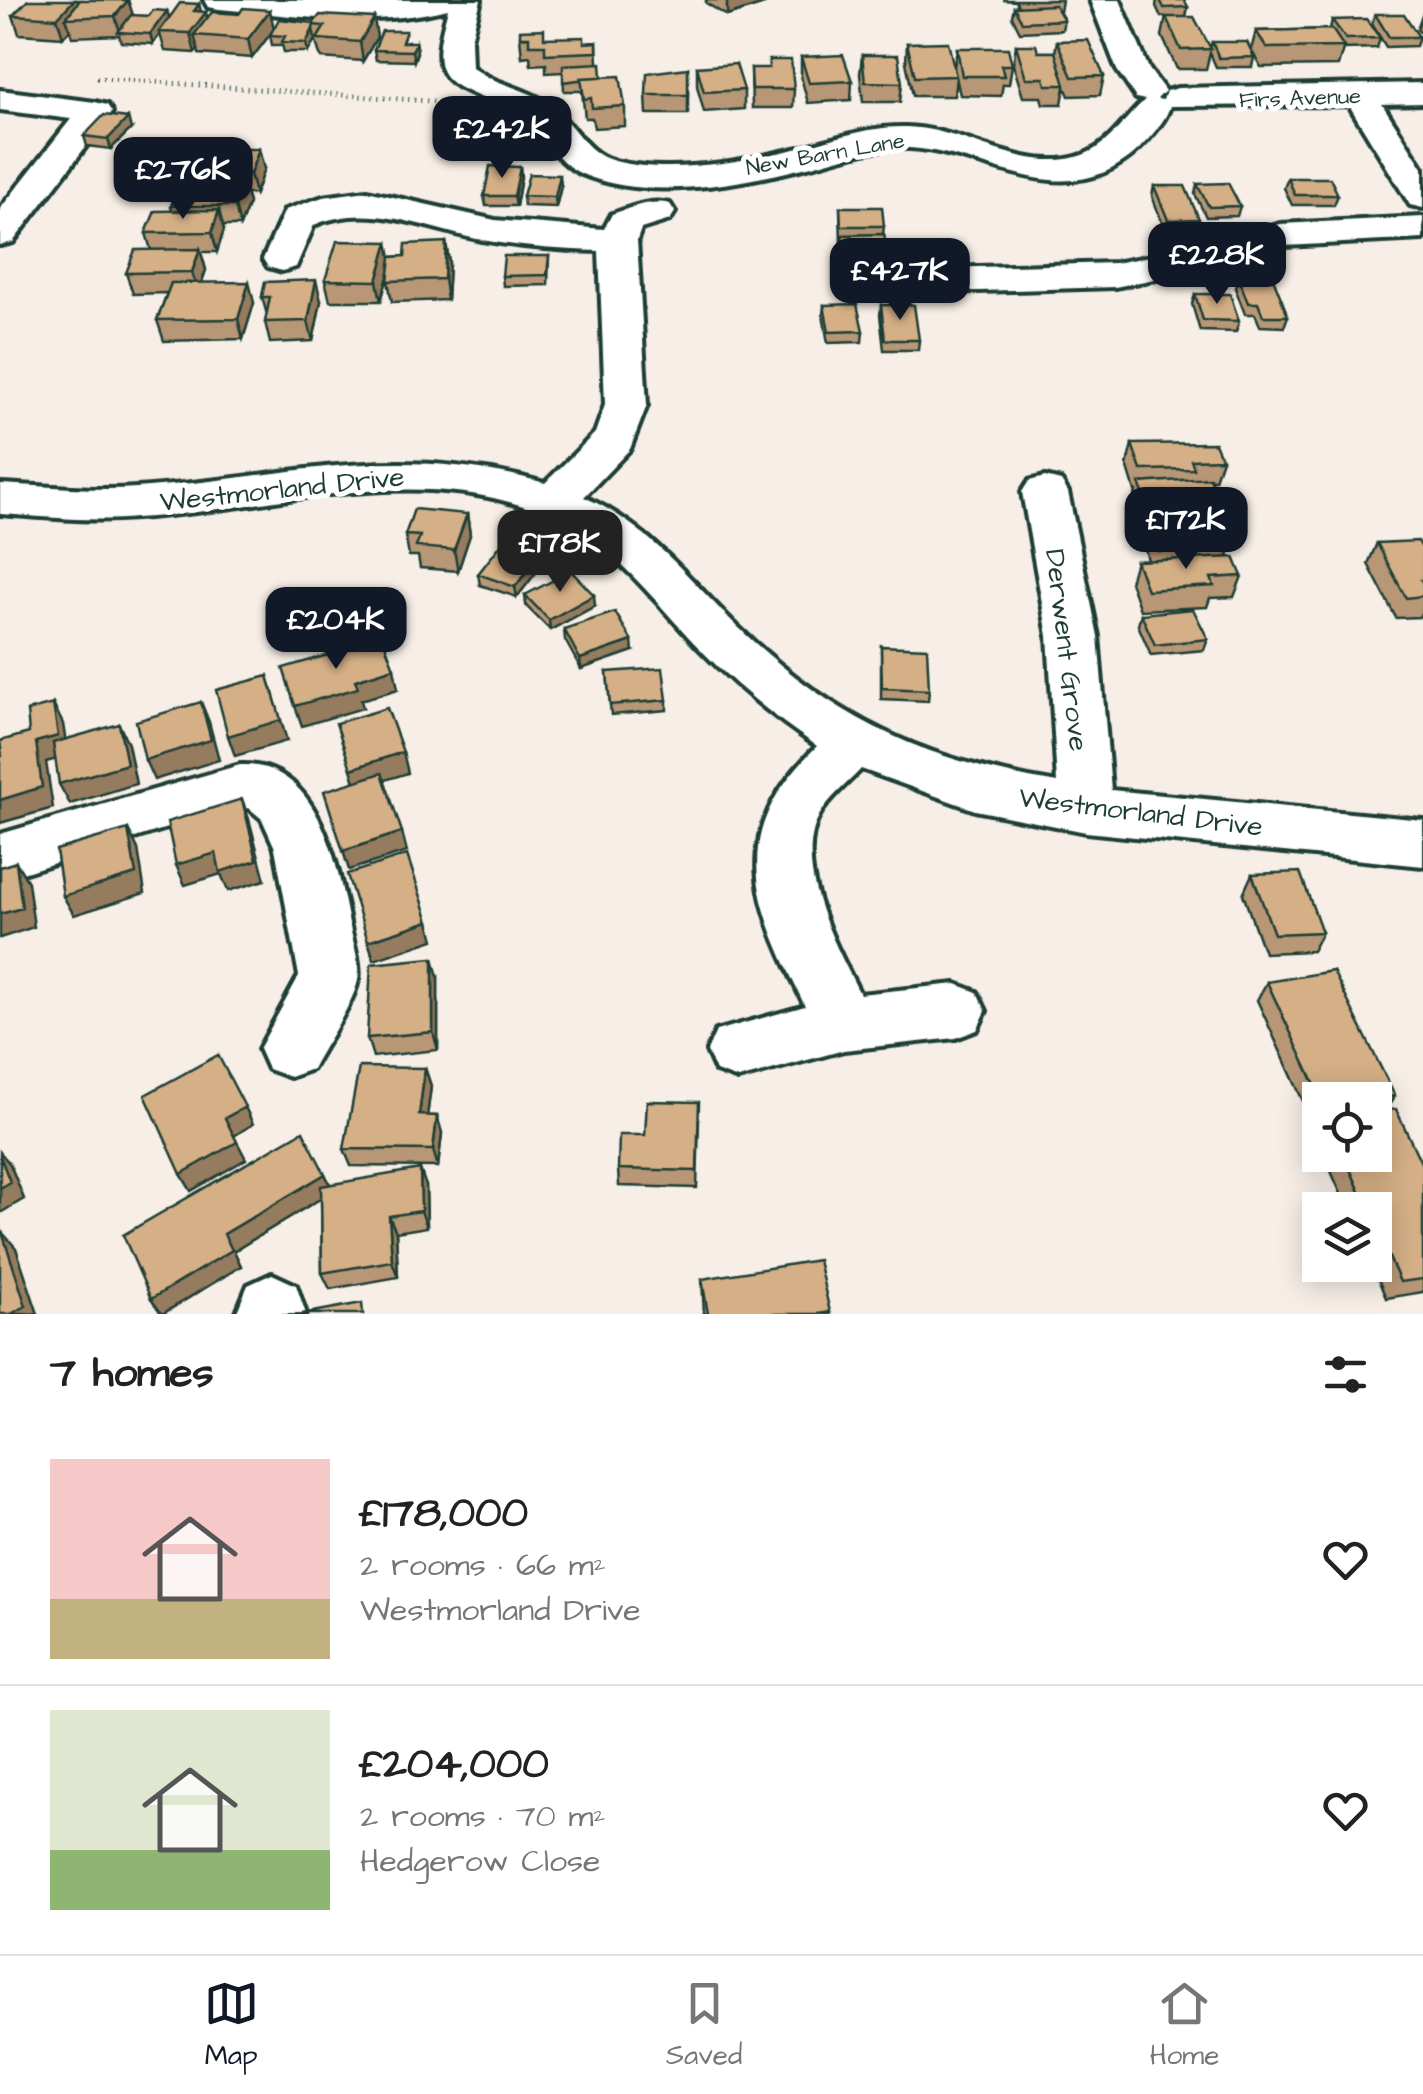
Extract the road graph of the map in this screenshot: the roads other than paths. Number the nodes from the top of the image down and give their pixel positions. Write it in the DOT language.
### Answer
graph roads {
  1 [pos="220,0"];
  2 [pos="448,0"];
  3 [pos="466,0"];
  4 [pos="1104,0"];
  5 [pos="380,12"];
  6 [pos="455,39"];
  7 [pos="1423,94"];
  8 [pos="1360,96"];
  9 [pos="1160,99"];
  10 [pos="0,100"];
  11 [pos="1423,197"];
  12 [pos="656,212"];
  13 [pos="1423,228"];
  14 [pos="0,234"];
  15 [pos="618,240"];
  16 [pos="282,259"];
  17 [pos="875,282"];
  18 [pos="1046,492"];
  19 [pos="0,499"];
  20 [pos="553,502"];
  21 [pos="854,742"];
  22 [pos="1086,810"];
  23 [pos="1423,843"];
  24 [pos="0,857"];
  25 [pos="956,1011"];
  26 [pos="844,1022"];
  27 [pos="290,1048"];
  28 [pos="738,1052"];
  1 -- 5 [label="street"];
  2 -- 5 [label="street"];
  3 -- 6 [label="street"];
  4 -- 9 [label="street"];
  5 -- 6 [label="street"];
  6 -- 9 [label="street, New Barn Lane"];
  7 -- 8 [label="street, Firs Avenue"];
  8 -- 9 [label="street, Firs Avenue"];
  8 -- 11 [label="street"];
  10 -- 14 [label="street"];
  12 -- 15 [label="street"];
  13 -- 17 [label="street"];
  15 -- 16 [label="street"];
  15 -- 20 [label="street"];
  18 -- 22 [label="street, Derwent Grove"];
  19 -- 20 [label="street, Westmorland Drive"];
  20 -- 21 [label="street, Westmorland Drive"];
  21 -- 22 [label="street, Westmorland Drive"];
  21 -- 26 [label="street"];
  22 -- 23 [label="street, Westmorland Drive"];
  24 -- 27 [label="street"];
  25 -- 26 [label="street"];
  26 -- 28 [label="street"];
}
